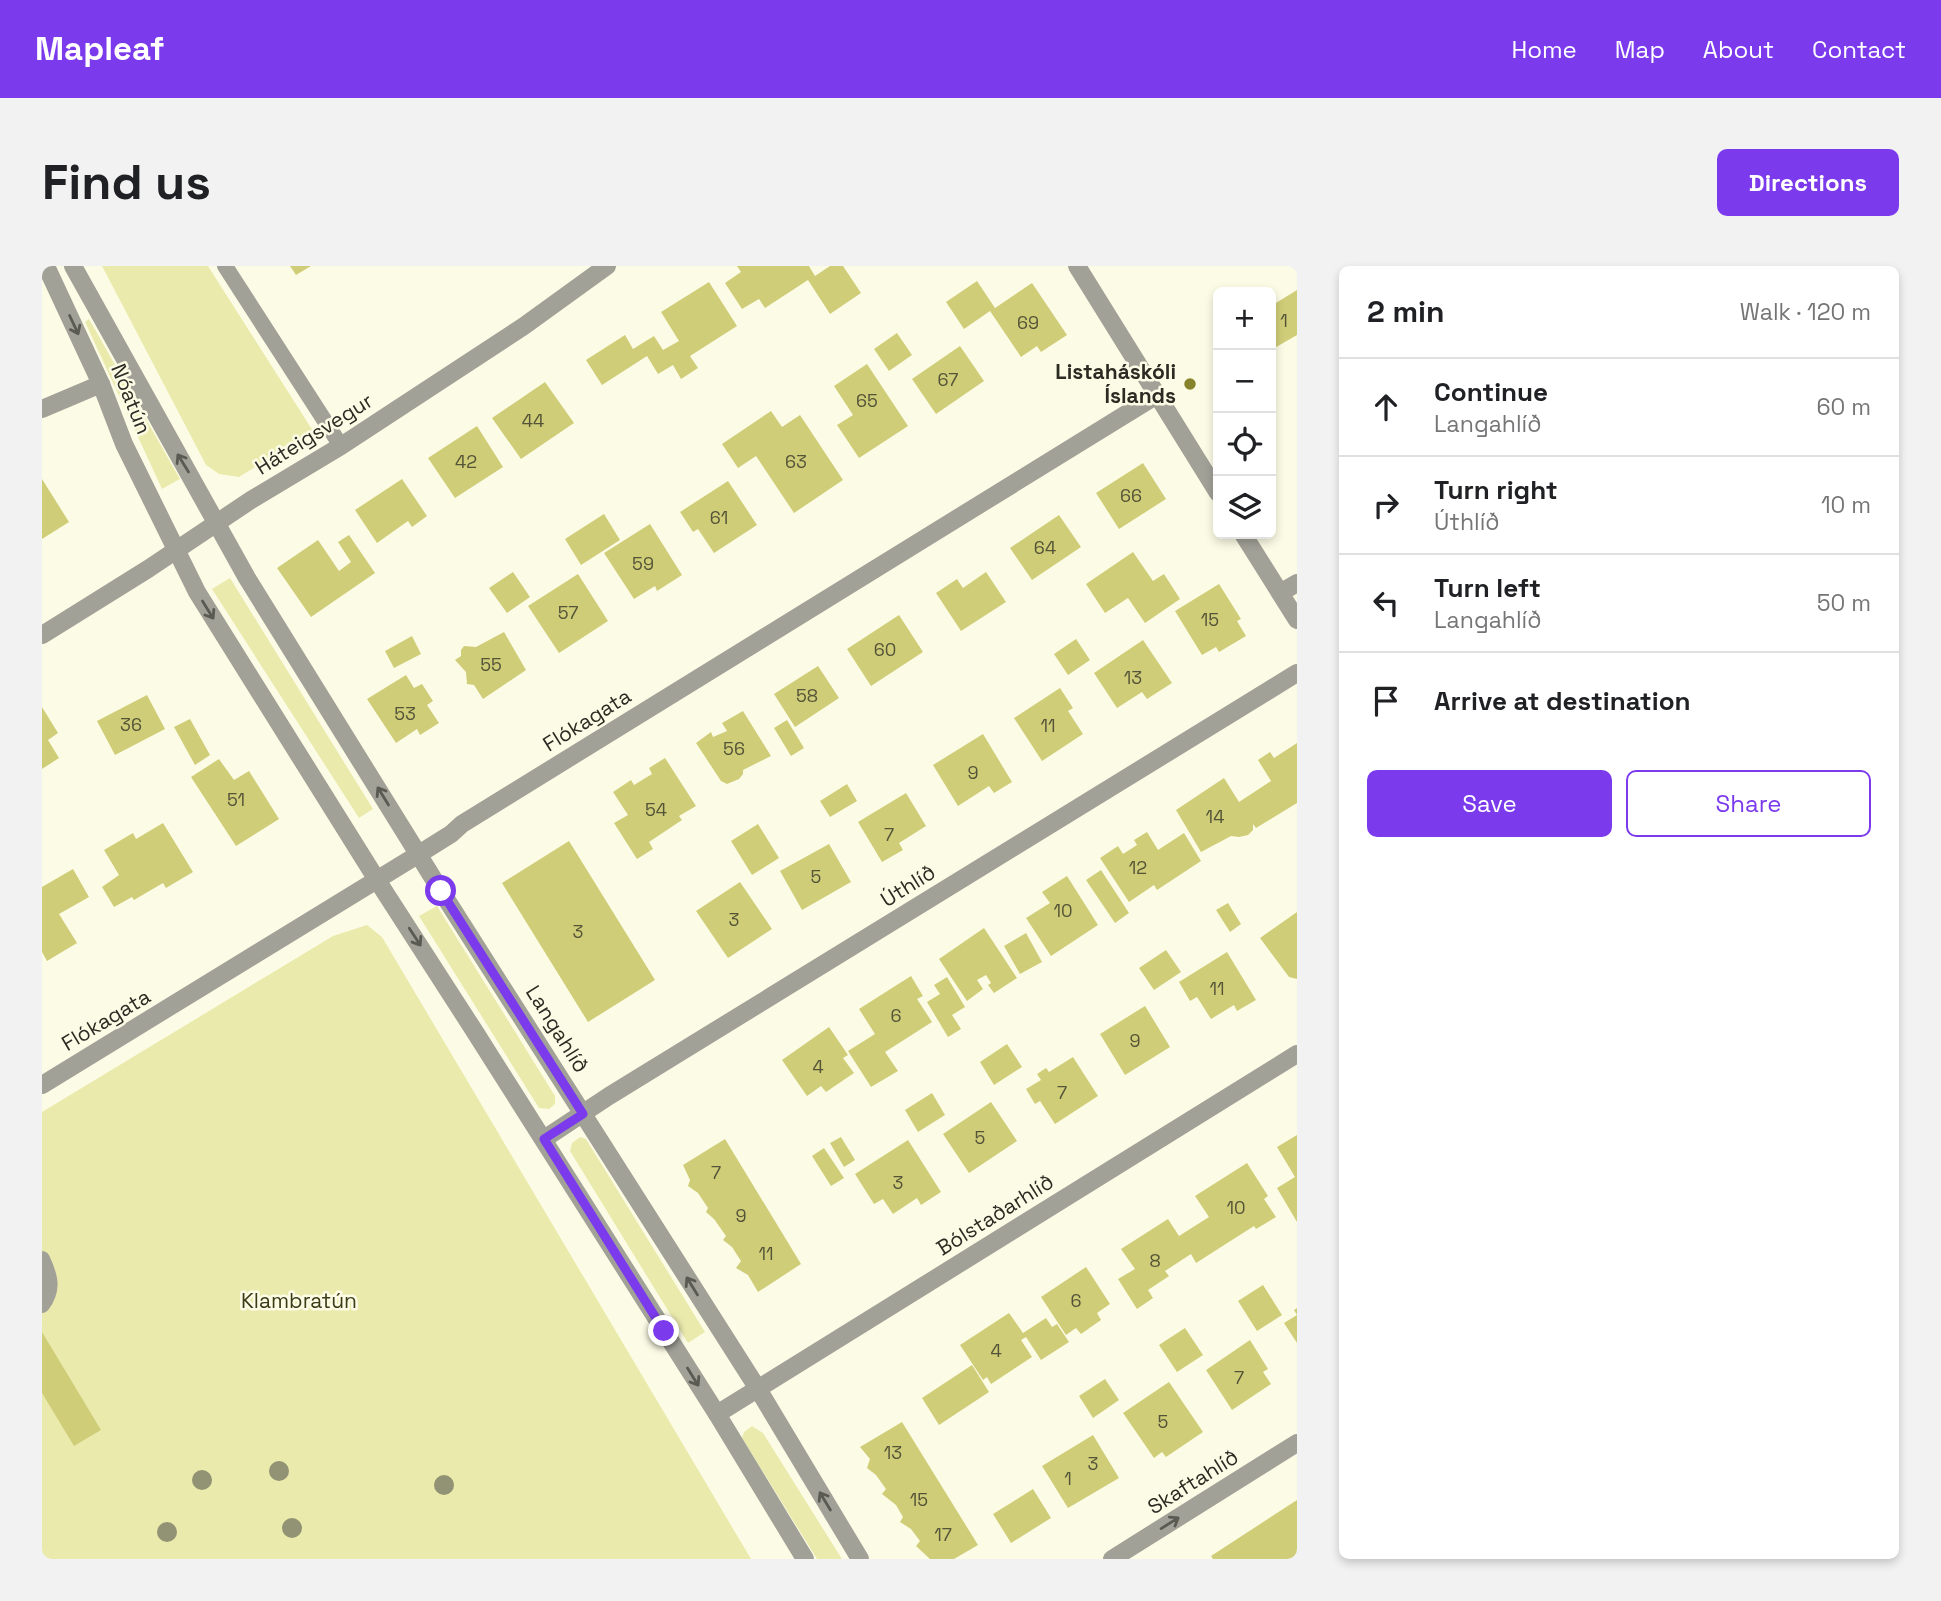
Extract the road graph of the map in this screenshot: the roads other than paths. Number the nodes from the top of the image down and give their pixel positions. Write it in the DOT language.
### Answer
graph roads {
  1 [pos="46,266"];
  2 [pos="73,266"];
  3 [pos="225,266"];
  4 [pos="607,266"];
  5 [pos="1076,266"];
  6 [pos="102,384"];
  7 [pos="1157,395"];
  8 [pos="42,409"];
  9 [pos="341,446"];
  10 [pos="1213,486"];
  11 [pos="216,523"];
  12 [pos="1246,539"];
  13 [pos="176,550"];
  14 [pos="1297,583"];
  15 [pos="1280,593"];
  16 [pos="1297,620"];
  17 [pos="42,635"];
  18 [pos="1297,673"];
  19 [pos="419,854"];
  20 [pos="377,880"];
  21 [pos="1297,1054"];
  22 [pos="42,1085"];
  23 [pos="583,1114"];
  24 [pos="544,1139"];
  25 [pos="42,1259"];
  26 [pos="42,1305"];
  27 [pos="758,1389"];
  28 [pos="717,1414"];
  29 [pos="1297,1443"];
  30 [pos="805,1559"];
  31 [pos="860,1559"];
  32 [pos="1112,1559"];
  1 -- 6 [label="street, Nóatún, one-way"];
  11 -- 2 [label="street, Nóatún, one-way"];
  3 -- 9 [label="lane"];
  4 -- 9 [label="street, Háteigsvegur"];
  5 -- 7 [label="street"];
  6 -- 8 [label="street"];
  6 -- 13 [label="street, Nóatún"];
  7 -- 10 [label="street"];
  7 -- 19 [label="street, Flókagata"];
  9 -- 11 [label="street, Háteigsvegur"];
  11 -- 13 [label="street, Háteigsvegur"];
  19 -- 11 [label="street, Langahlíð, one-way"];
  12 -- 15 [label="street"];
  13 -- 17 [label="street, Háteigsvegur"];
  13 -- 20 [label="street, one-way"];
  14 -- 15 [label="street"];
  15 -- 16 [label="street"];
  18 -- 23 [label="street, Úthlíð"];
  19 -- 20 [label="street, Flókagata"];
  19 -- 23 [label="street, Langahlíð"];
  20 -- 22 [label="street, Flókagata"];
  20 -- 24 [label="street, one-way"];
  21 -- 27 [label="street, Bólstaðarhlíð"];
  23 -- 24 [label="street, Úthlíð"];
  27 -- 23 [label="street, Langahlíð, one-way"];
  24 -- 28 [label="street, one-way"];
  25 -- 26 [label="lane"];
  27 -- 28 [label="street, Bólstaðarhlíð"];
  31 -- 27 [label="street, Langahlíð, one-way"];
  28 -- 30 [label="street"];
  32 -- 29 [label="street, Skaftahlíð, one-way"];
}
